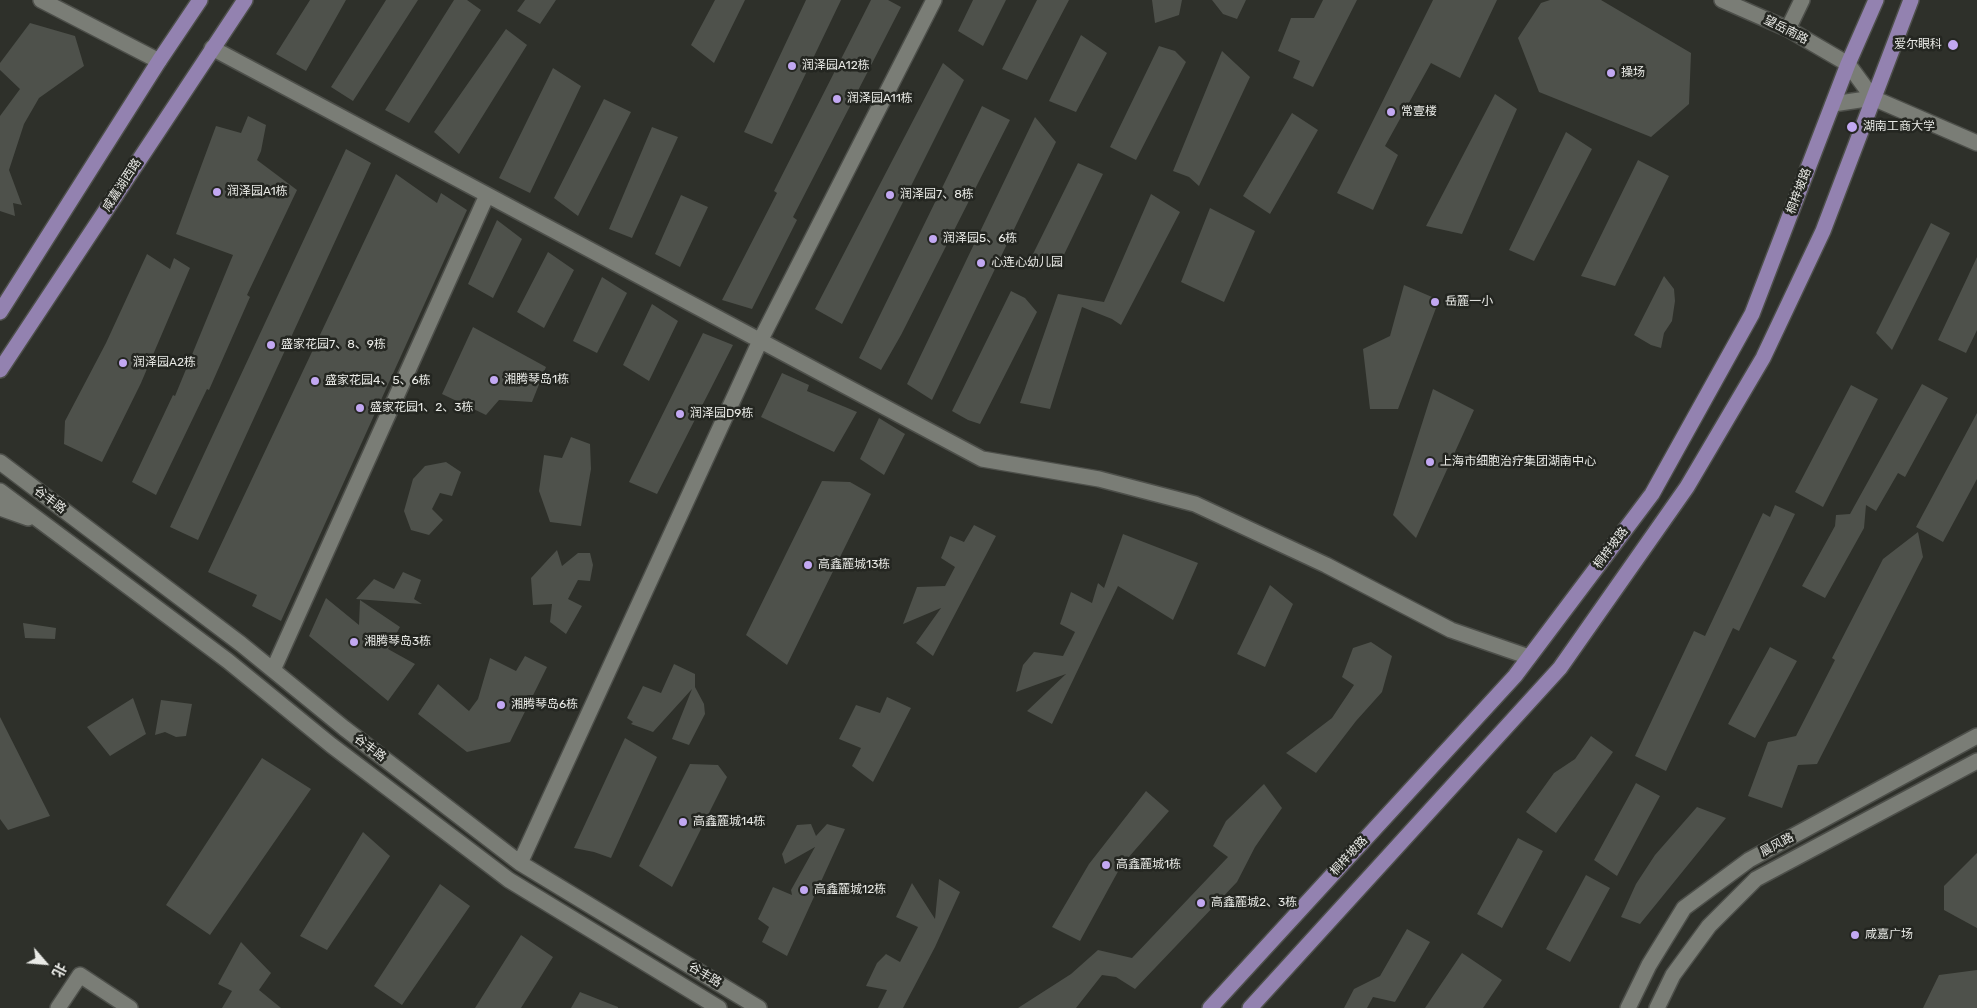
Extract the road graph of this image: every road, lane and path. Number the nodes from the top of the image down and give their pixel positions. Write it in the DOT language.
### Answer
graph roads {
  1 [pos="41,0"];
  2 [pos="200,0"];
  3 [pos="245,0"];
  4 [pos="934,0"];
  5 [pos="1722,0"];
  6 [pos="1802,0"];
  7 [pos="1876,0"];
  8 [pos="1911,0"];
  9 [pos="1788,29"];
  10 [pos="212,48"];
  11 [pos="159,61"];
  12 [pos="1848,64"];
  13 [pos="1872,98"];
  14 [pos="1833,104"];
  15 [pos="1977,143"];
  16 [pos="487,195"];
  17 [pos="0,312"];
  18 [pos="760,341"];
  19 [pos="0,370"];
  20 [pos="0,462"];
  21 [pos="0,490"];
  22 [pos="0,508"];
  23 [pos="44,523"];
  24 [pos="1529,658"];
  25 [pos="273,670"];
  26 [pos="1977,736"];
  27 [pos="1977,761"];
  28 [pos="520,862"];
  29 [pos="58,1008"];
  30 [pos="130,1008"];
  31 [pos="719,1008"];
  32 [pos="759,1008"];
  33 [pos="1210,1008"];
  34 [pos="1250,1008"];
  35 [pos="1628,1008"];
  36 [pos="1657,1008"];
  1 -- 11 [label="street"];
  2 -- 11 [label="main road"];
  3 -- 10 [label="main road, 咸嘉湖西路"];
  4 -- 18 [label="street"];
  5 -- 9 [label="street, 望岳南路"];
  6 -- 9 [label="street"];
  7 -- 12 [label="main road, 桐梓坡路"];
  8 -- 13 [label="main road"];
  9 -- 12 [label="street, 望岳南路"];
  10 -- 16 [label="street"];
  10 -- 19 [label="main road, 咸嘉湖西路"];
  11 -- 17 [label="main road"];
  12 -- 13 [label="street"];
  12 -- 14 [label="main road, 桐梓坡路"];
  13 -- 14 [label="street"];
  13 -- 15 [label="street"];
  13 -- 34 [label="main road"];
  14 -- 24 [label="main road, 桐梓坡路"];
  16 -- 18 [label="street"];
  16 -- 25 [label="street"];
  18 -- 24 [label="street"];
  18 -- 28 [label="street"];
  20 -- 25 [label="street, 谷丰路"];
  21 -- 23 [label="street, 谷丰路"];
  22 -- 23 [label="street"];
  23 -- 31 [label="street, 谷丰路"];
  24 -- 33 [label="main road, 桐梓坡路"];
  25 -- 28 [label="street, 谷丰路"];
  26 -- 35 [label="street, 晨风路"];
  27 -- 36 [label="street, 晨风路"];
  28 -- 32 [label="street, 谷丰路"];
  29 -- 30 [label="street"];
}
